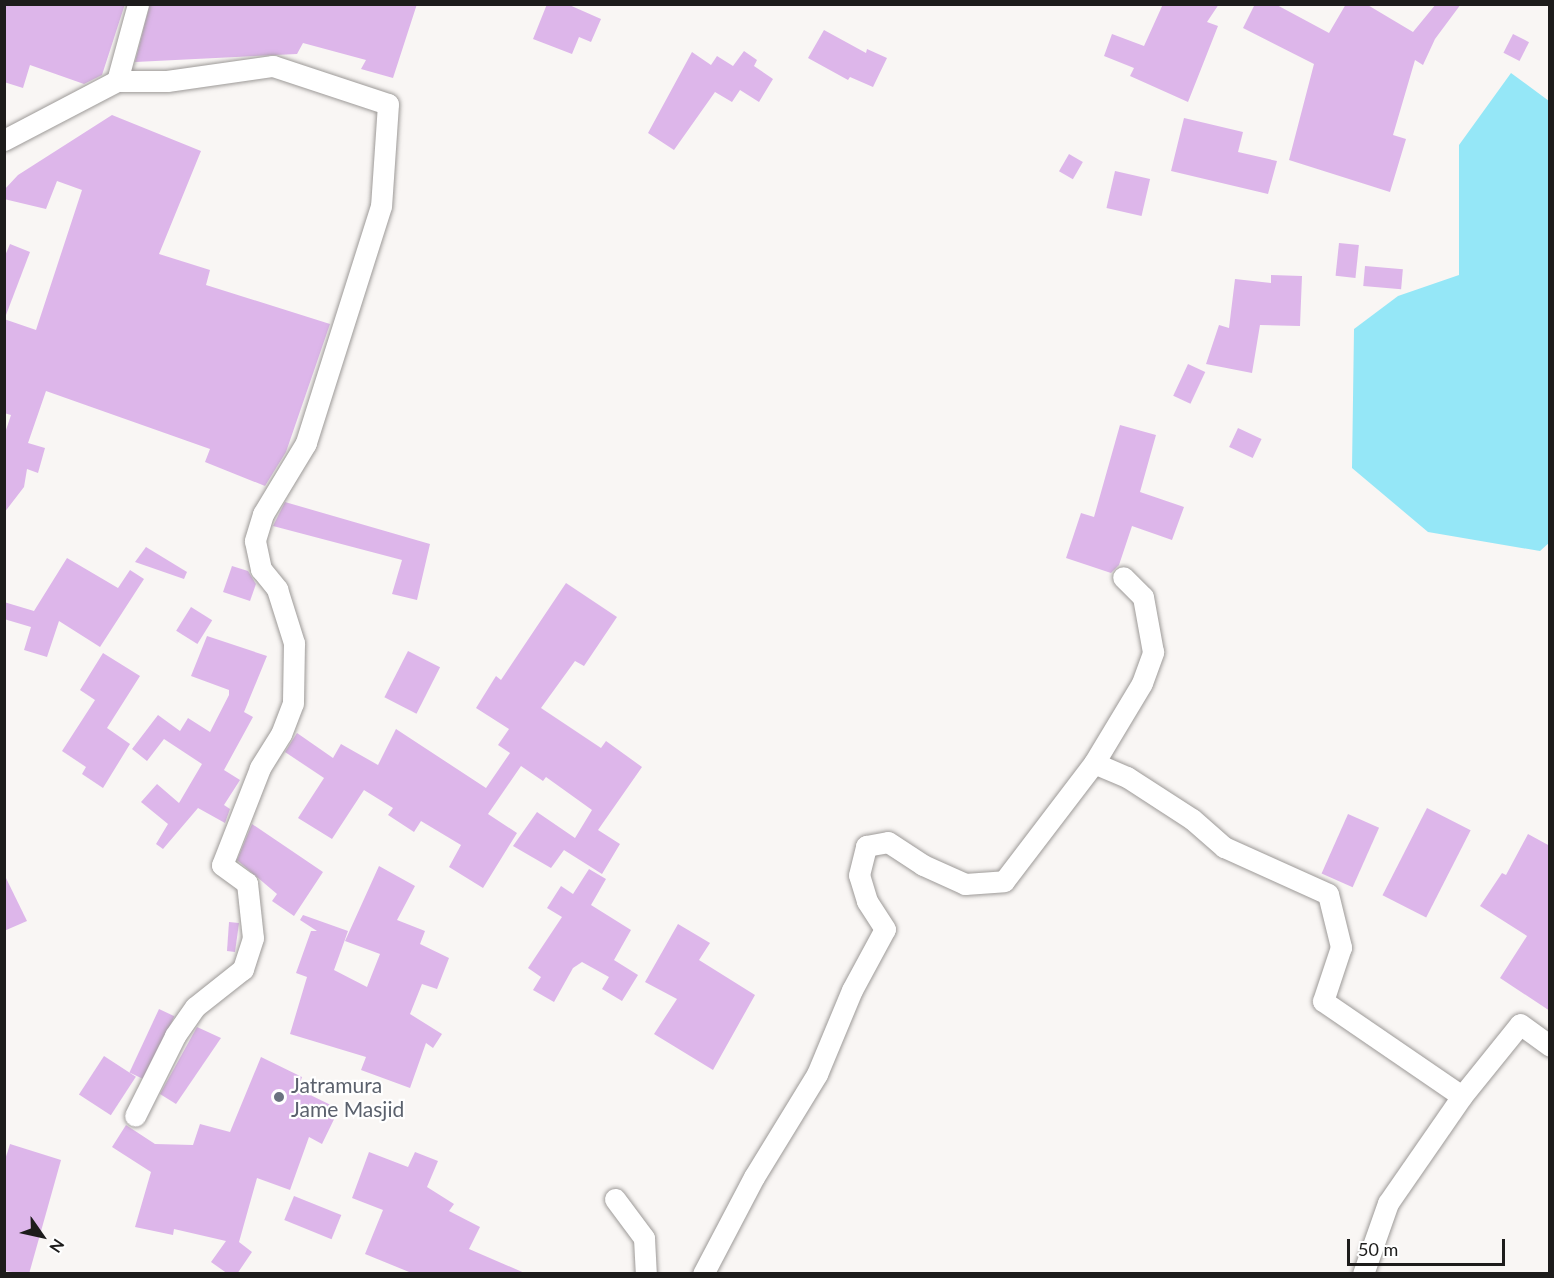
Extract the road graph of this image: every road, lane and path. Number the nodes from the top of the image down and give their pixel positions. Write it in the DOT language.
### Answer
graph roads {
  1 [pos="138,4"];
  2 [pos="117,81"];
  3 [pos="4,140"];
  4 [pos="1124,577"];
  5 [pos="1094,764"];
  6 [pos="1550,1046"];
  7 [pos="1462,1096"];
  8 [pos="135,1116"];
  9 [pos="615,1200"];
  10 [pos="646,1274"];
  11 [pos="703,1274"];
  12 [pos="1362,1274"];
  1 -- 2 [label="street"];
  2 -- 3 [label="street"];
  2 -- 8 [label="street"];
  4 -- 5 [label="street"];
  5 -- 7 [label="street"];
  5 -- 11 [label="street"];
  6 -- 7 [label="street"];
  7 -- 12 [label="street"];
  9 -- 10 [label="street"];
}
